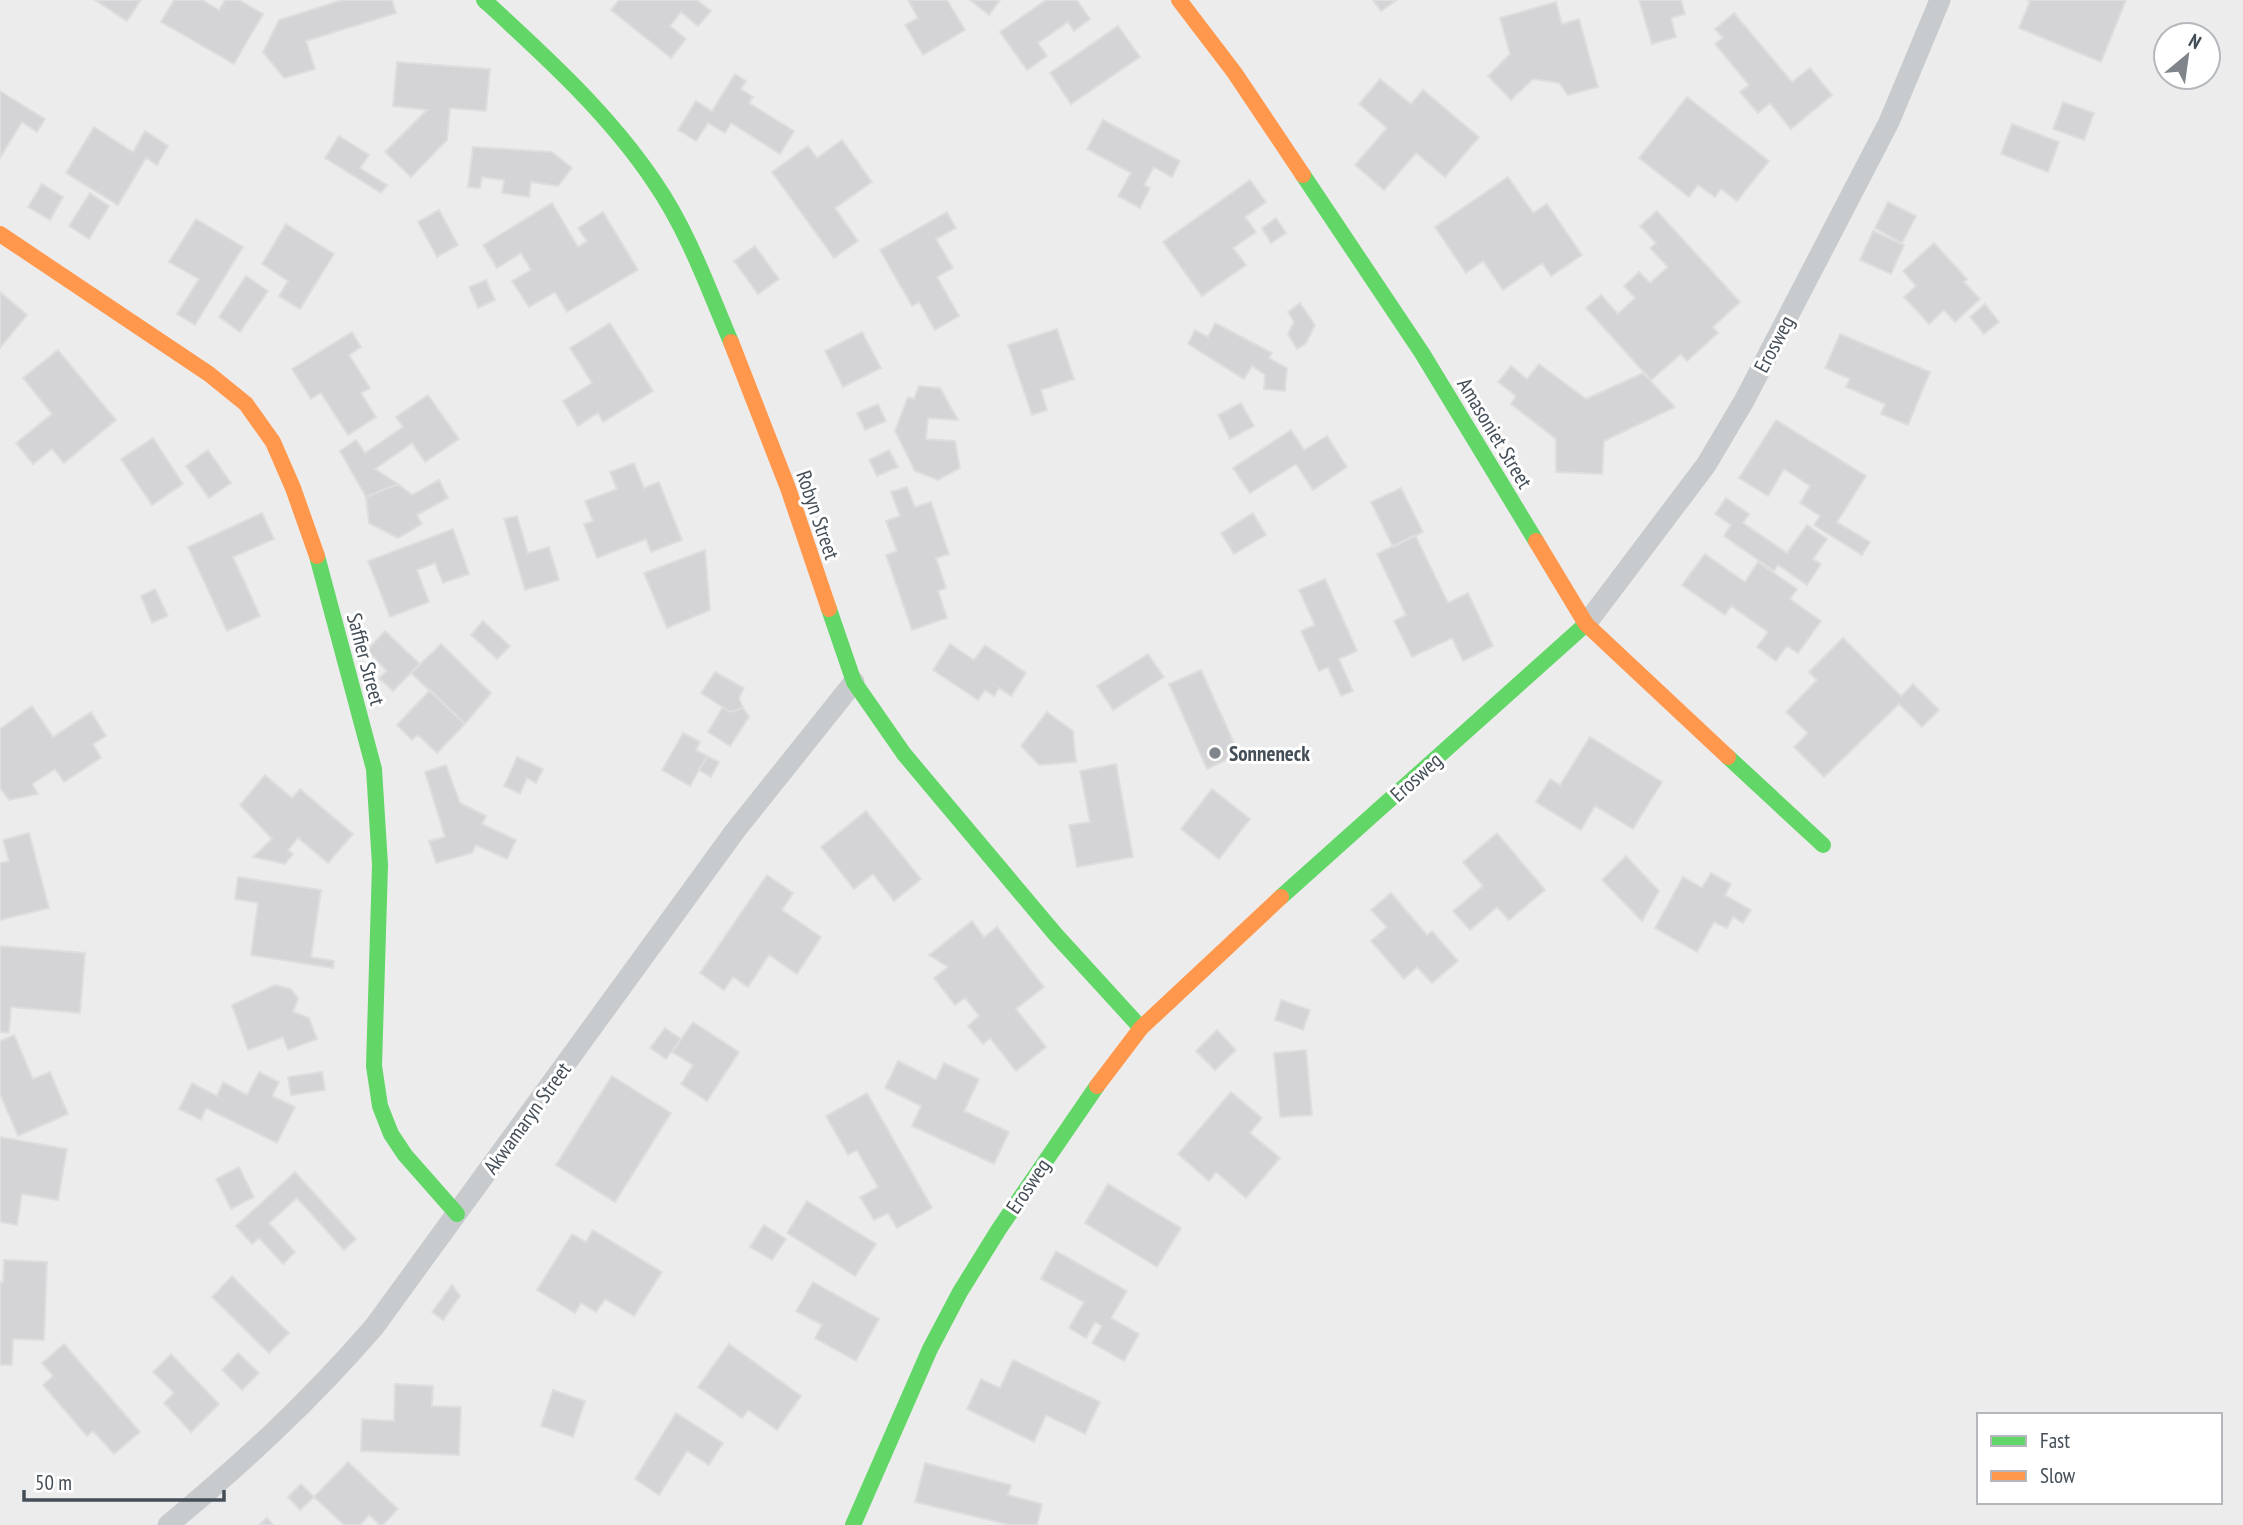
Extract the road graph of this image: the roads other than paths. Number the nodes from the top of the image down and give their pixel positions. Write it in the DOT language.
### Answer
graph roads {
  1 [pos="484,0"];
  2 [pos="1179,0"];
  3 [pos="1940,0"];
  4 [pos="0,234"];
  5 [pos="1586,624"];
  6 [pos="854,682"];
  7 [pos="1823,845"];
  8 [pos="1141,1028"];
  9 [pos="457,1214"];
  10 [pos="168,1525"];
  11 [pos="853,1525"];
  1 -- 6 [label="street, Robyn Street"];
  2 -- 5 [label="street, Amasoniet Street"];
  3 -- 5 [label="street, Erosweg"];
  4 -- 9 [label="street, Saffier Street"];
  5 -- 7 [label="street, Amasoniet Street"];
  5 -- 8 [label="street, Erosweg"];
  6 -- 8 [label="street, Robyn Street"];
  6 -- 9 [label="street, Akwamaryn Street"];
  8 -- 11 [label="street, Erosweg"];
  9 -- 10 [label="street, Akwamaryn Street"];
}
